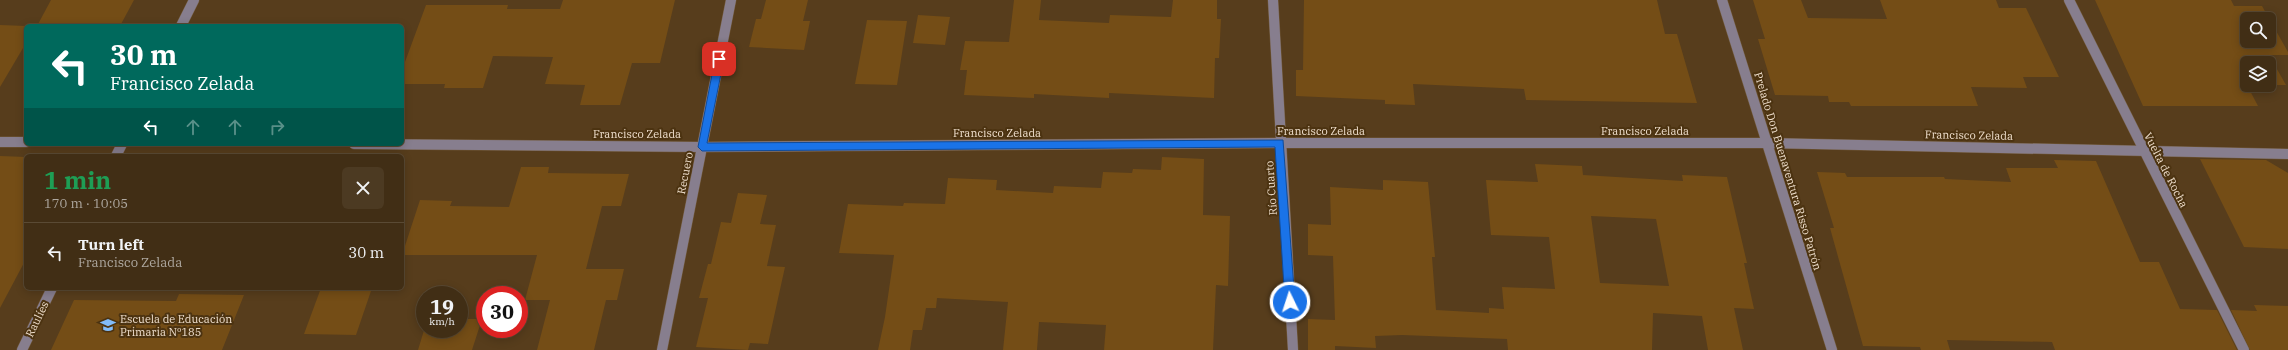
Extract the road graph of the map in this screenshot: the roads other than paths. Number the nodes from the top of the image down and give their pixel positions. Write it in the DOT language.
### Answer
graph roads {
  1 [pos="194,0"];
  2 [pos="731,0"];
  3 [pos="1273,0"];
  4 [pos="1722,0"];
  5 [pos="2069,0"];
  6 [pos="182,24"];
  7 [pos="0,142"];
  8 [pos="24,142"];
  9 [pos="1280,143"];
  10 [pos="1767,143"];
  11 [pos="404,144"];
  12 [pos="702,147"];
  13 [pos="2144,151"];
  14 [pos="2288,154"];
  15 [pos="51,290"];
  16 [pos="22,350"];
  17 [pos="662,350"];
  18 [pos="1293,350"];
  19 [pos="1832,350"];
  20 [pos="2244,350"];
  1 -- 6 [label="street"];
  2 -- 12 [label="street, Recuero"];
  3 -- 9 [label="street, Río Cuarto"];
  4 -- 10 [label="street, Prelado Don Buenaventura Risso Patrón"];
  5 -- 13 [label="street, Vuelta de Rocha"];
  7 -- 8 [label="street"];
  9 -- 10 [label="street, Francisco Zelada"];
  9 -- 12 [label="street, Francisco Zelada"];
  9 -- 18 [label="street, Río Cuarto"];
  10 -- 13 [label="street, Francisco Zelada"];
  10 -- 19 [label="street, Prelado Don Buenaventura Risso Patrón"];
  11 -- 12 [label="street, Francisco Zelada"];
  12 -- 17 [label="street, Recuero"];
  13 -- 14 [label="street, Francisco Zelada"];
  13 -- 20 [label="street, Vuelta de Rocha"];
  15 -- 16 [label="street, Raulíes"];
}
